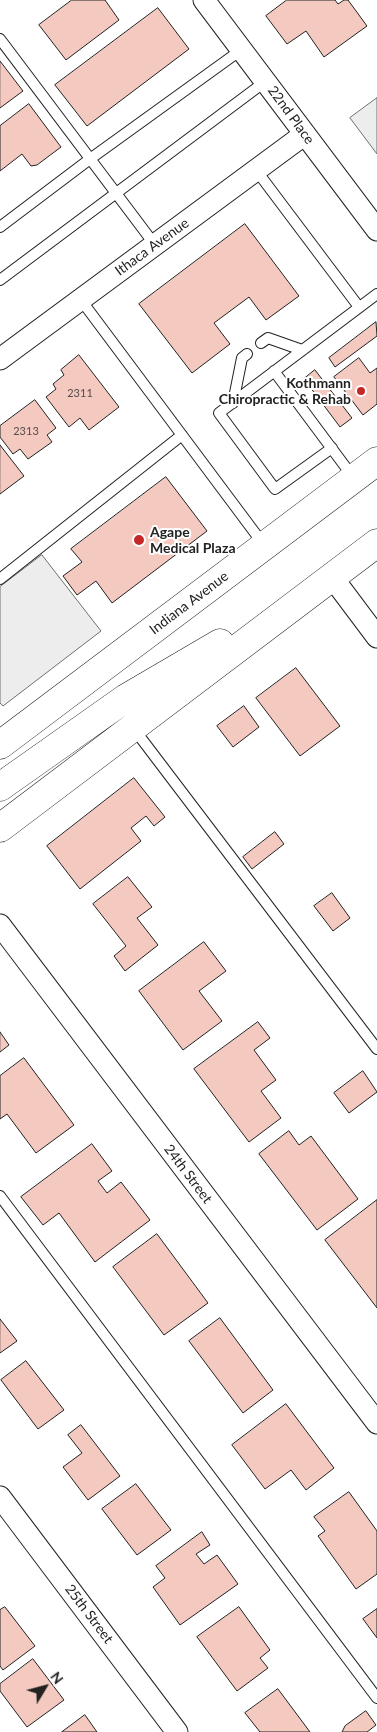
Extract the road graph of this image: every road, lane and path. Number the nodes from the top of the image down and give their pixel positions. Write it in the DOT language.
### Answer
graph roads {
  1 [pos="204,0"];
  2 [pos="0,39"];
  3 [pos="241,50"];
  4 [pos="266,81"];
  5 [pos="305,134"];
  6 [pos="90,159"];
  7 [pos="256,170"];
  8 [pos="115,193"];
  9 [pos="0,227"];
  10 [pos="377,230"];
  11 [pos="155,245"];
  12 [pos="0,280"];
  13 [pos="377,294"];
  14 [pos="81,300"];
  15 [pos="360,307"];
  16 [pos="261,343"];
  17 [pos="302,350"];
  18 [pos="247,354"];
  19 [pos="1,355"];
  20 [pos="274,371"];
  21 [pos="233,403"];
  22 [pos="182,436"];
  23 [pos="332,448"];
  24 [pos="377,460"];
  25 [pos="365,475"];
  26 [pos="377,544"];
  27 [pos="264,546"];
  28 [pos="332,577"];
  29 [pos="0,579"];
  30 [pos="377,637"];
  31 [pos="133,728"];
  32 [pos="0,745"];
  33 [pos="0,787"];
  34 [pos="0,828"];
  35 [pos="0,924"];
  36 [pos="377,1049"];
  37 [pos="0,1196"];
  38 [pos="377,1423"];
  39 [pos="0,1497"];
  40 [pos="377,1698"];
  41 [pos="177,1732"];
  1 -- 3 [label="street, 22nd Place"];
  2 -- 6 [label="lane"];
  3 -- 4 [label="street, 22nd Place"];
  3 -- 6 [label="lane"];
  4 -- 5 [label="street, 22nd Place"];
  4 -- 8 [label="lane"];
  5 -- 7 [label="street, Ithaca Avenue"];
  5 -- 10 [label="street, 22nd Place"];
  6 -- 8 [label="lane"];
  6 -- 9 [label="lane"];
  7 -- 11 [label="street, Ithaca Avenue"];
  7 -- 15 [label="lane"];
  8 -- 11 [label="lane"];
  8 -- 12 [label="lane"];
  11 -- 14 [label="street, Ithaca Avenue"];
  13 -- 15 [label="lane"];
  14 -- 19 [label="street, Ithaca Avenue"];
  14 -- 22 [label="lane"];
  15 -- 17 [label="lane"];
  16 -- 17 [label="lane"];
  17 -- 20 [label="lane"];
  18 -- 21 [label="lane"];
  20 -- 21 [label="lane"];
  20 -- 23 [label="lane"];
  21 -- 23 [label="lane"];
  22 -- 27 [label="lane"];
  22 -- 29 [label="lane"];
  23 -- 25 [label="lane"];
  24 -- 25 [label="main road, Indiana Avenue"];
  25 -- 27 [label="main road, Indiana Avenue"];
  26 -- 28 [label="main road"];
  27 -- 32 [label="main road, Indiana Avenue"];
  28 -- 30 [label="street"];
  28 -- 31 [label="main road"];
  28 -- 33 [label="main road"];
  31 -- 34 [label="main road"];
  31 -- 36 [label="lane"];
  35 -- 38 [label="street, 24th Street"];
  37 -- 40 [label="lane"];
  39 -- 41 [label="street, 25th Street"];
}
